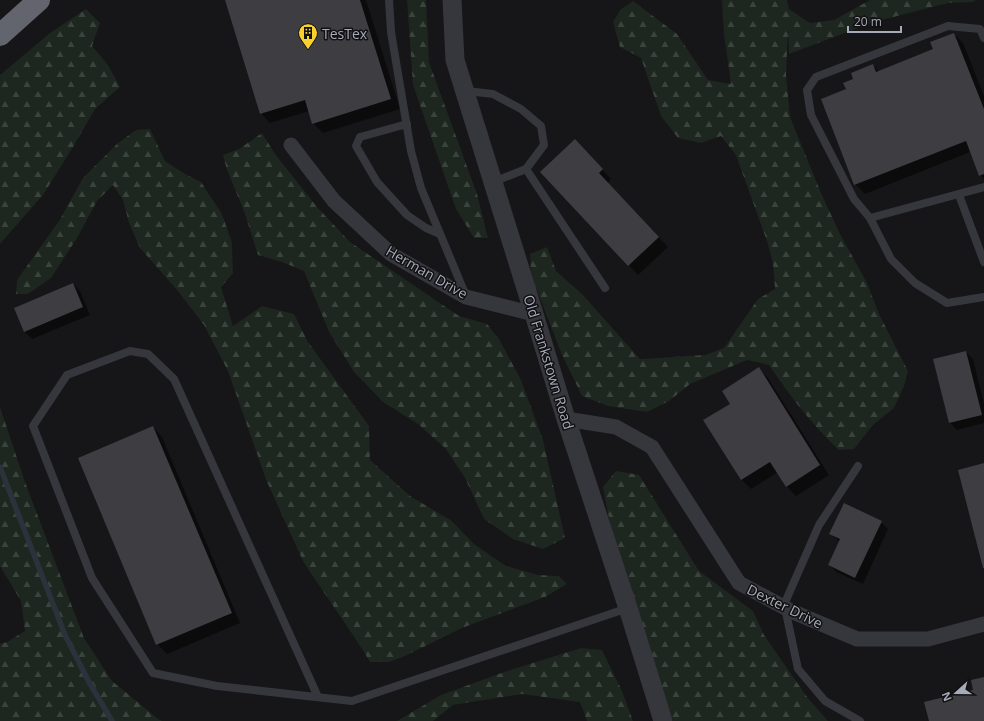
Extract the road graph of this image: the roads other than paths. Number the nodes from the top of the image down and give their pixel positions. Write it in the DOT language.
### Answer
graph roads {
  1 [pos="40,0"];
  2 [pos="389,0"];
  3 [pos="452,0"];
  4 [pos="0,35"];
  5 [pos="984,38"];
  6 [pos="465,91"];
  7 [pos="407,124"];
  8 [pos="291,145"];
  9 [pos="526,169"];
  10 [pos="493,182"];
  11 [pos="984,187"];
  12 [pos="959,195"];
  13 [pos="870,218"];
  14 [pos="440,234"];
  15 [pos="984,262"];
  16 [pos="605,288"];
  17 [pos="466,297"];
  18 [pos="984,297"];
  19 [pos="534,314"];
  20 [pos="566,419"];
  21 [pos="858,466"];
  22 [pos="628,608"];
  23 [pos="784,608"];
  24 [pos="984,624"];
  25 [pos="318,697"];
  26 [pos="663,721"];
  27 [pos="860,721"];
  1 -- 4 [label="highway"];
  2 -- 7 [label="lane"];
  3 -- 6 [label="street, Old Frankstown Road"];
  5 -- 13 [label="lane"];
  6 -- 9 [label="lane"];
  6 -- 10 [label="street, Old Frankstown Road"];
  7 -- 14 [label="lane"];
  7 -- 14 [label="lane"];
  8 -- 17 [label="street, Herman Drive"];
  9 -- 10 [label="lane"];
  9 -- 16 [label="lane"];
  10 -- 19 [label="street, Old Frankstown Road"];
  11 -- 12 [label="lane"];
  12 -- 13 [label="lane"];
  12 -- 15 [label="lane"];
  13 -- 18 [label="lane"];
  14 -- 17 [label="lane"];
  17 -- 19 [label="street, Herman Drive"];
  19 -- 20 [label="street, Old Frankstown Road"];
  20 -- 22 [label="street, Old Frankstown Road"];
  20 -- 23 [label="street, Dexter Drive"];
  21 -- 23 [label="lane"];
  22 -- 25 [label="lane"];
  22 -- 26 [label="street, Old Frankstown Road"];
  23 -- 24 [label="street, Dexter Drive"];
  23 -- 27 [label="lane"];
  25 -- 25 [label="lane"];
}
